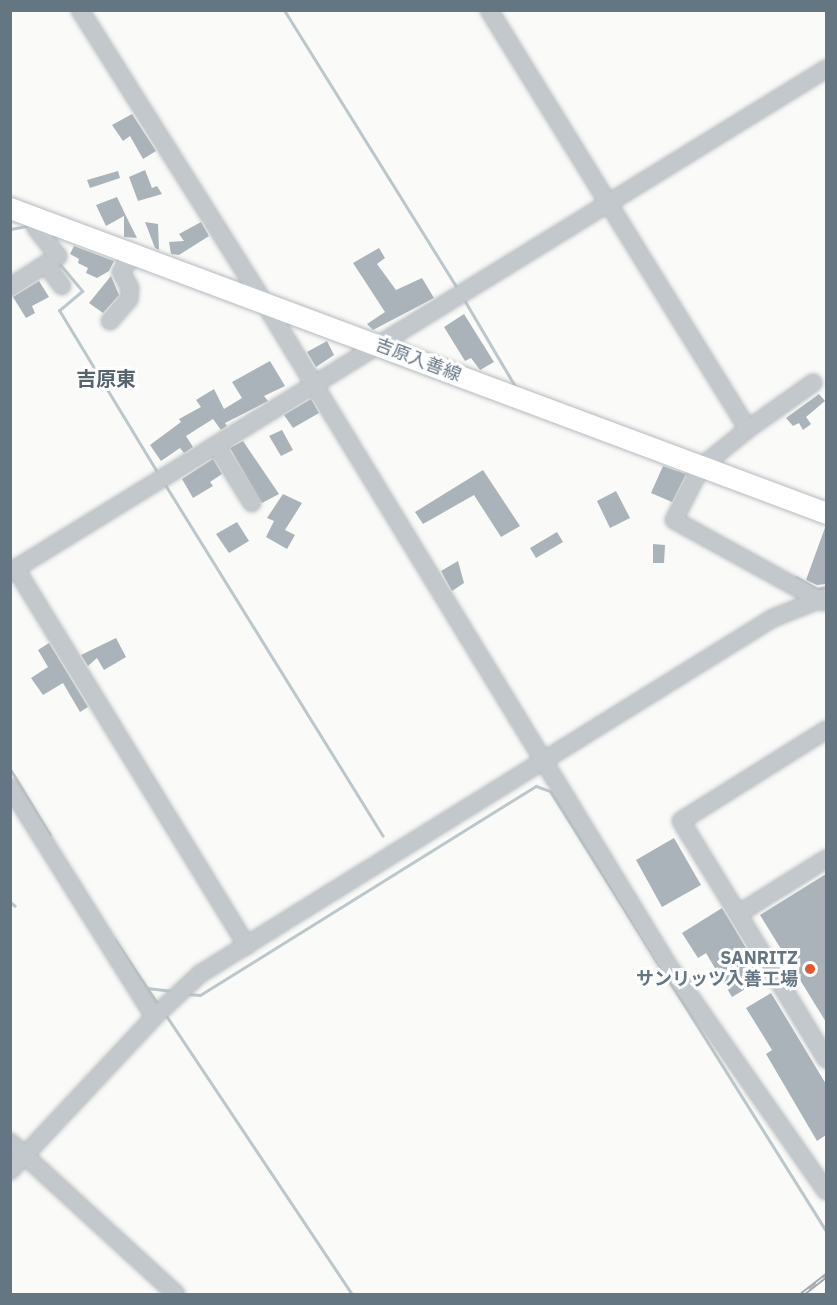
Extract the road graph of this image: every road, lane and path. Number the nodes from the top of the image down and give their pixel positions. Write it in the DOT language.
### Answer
graph roads {
  1 [pos="80,10"];
  2 [pos="489,10"];
  3 [pos="826,69"];
  4 [pos="608,205"];
  5 [pos="10,208"];
  6 [pos="37,218"];
  7 [pos="133,255"];
  8 [pos="46,264"];
  9 [pos="62,286"];
  10 [pos="10,287"];
  11 [pos="265,304"];
  12 [pos="110,321"];
  13 [pos="379,345"];
  14 [pos="813,383"];
  15 [pos="313,385"];
  16 [pos="748,429"];
  17 [pos="216,445"];
  18 [pos="701,467"];
  19 [pos="252,504"];
  20 [pos="826,513"];
  21 [pos="14,571"];
  22 [pos="825,601"];
  23 [pos="826,730"];
  24 [pos="546,760"];
  25 [pos="10,787"];
  26 [pos="826,859"];
  27 [pos="738,914"];
  28 [pos="247,946"];
  29 [pos="154,1017"];
  30 [pos="826,1059"];
  31 [pos="10,1142"];
  32 [pos="25,1155"];
  33 [pos="10,1171"];
  34 [pos="826,1191"];
  35 [pos="176,1294"];
  1 -- 11 [label="street"];
  2 -- 4 [label="street"];
  3 -- 4 [label="street"];
  4 -- 13 [label="street"];
  4 -- 16 [label="street"];
  5 -- 6 [label="main road, 吉原入善線"];
  6 -- 7 [label="main road, 吉原入善線"];
  6 -- 8 [label="street"];
  7 -- 11 [label="main road, 吉原入善線"];
  7 -- 12 [label="street"];
  8 -- 9 [label="street"];
  8 -- 10 [label="street"];
  11 -- 13 [label="main road, 吉原入善線"];
  11 -- 15 [label="street"];
  13 -- 15 [label="street"];
  13 -- 18 [label="main road, 吉原入善線"];
  14 -- 16 [label="street"];
  15 -- 17 [label="street"];
  15 -- 24 [label="street"];
  16 -- 18 [label="street"];
  17 -- 19 [label="street"];
  17 -- 21 [label="street"];
  18 -- 20 [label="main road, 吉原入善線"];
  18 -- 22 [label="street"];
  21 -- 28 [label="street"];
  22 -- 24 [label="street"];
  23 -- 27 [label="street"];
  24 -- 28 [label="street"];
  24 -- 34 [label="street"];
  25 -- 29 [label="street"];
  26 -- 27 [label="street"];
  27 -- 30 [label="street"];
  28 -- 29 [label="street"];
  29 -- 32 [label="street"];
  31 -- 32 [label="street"];
  32 -- 33 [label="street"];
  32 -- 35 [label="street"];
}
